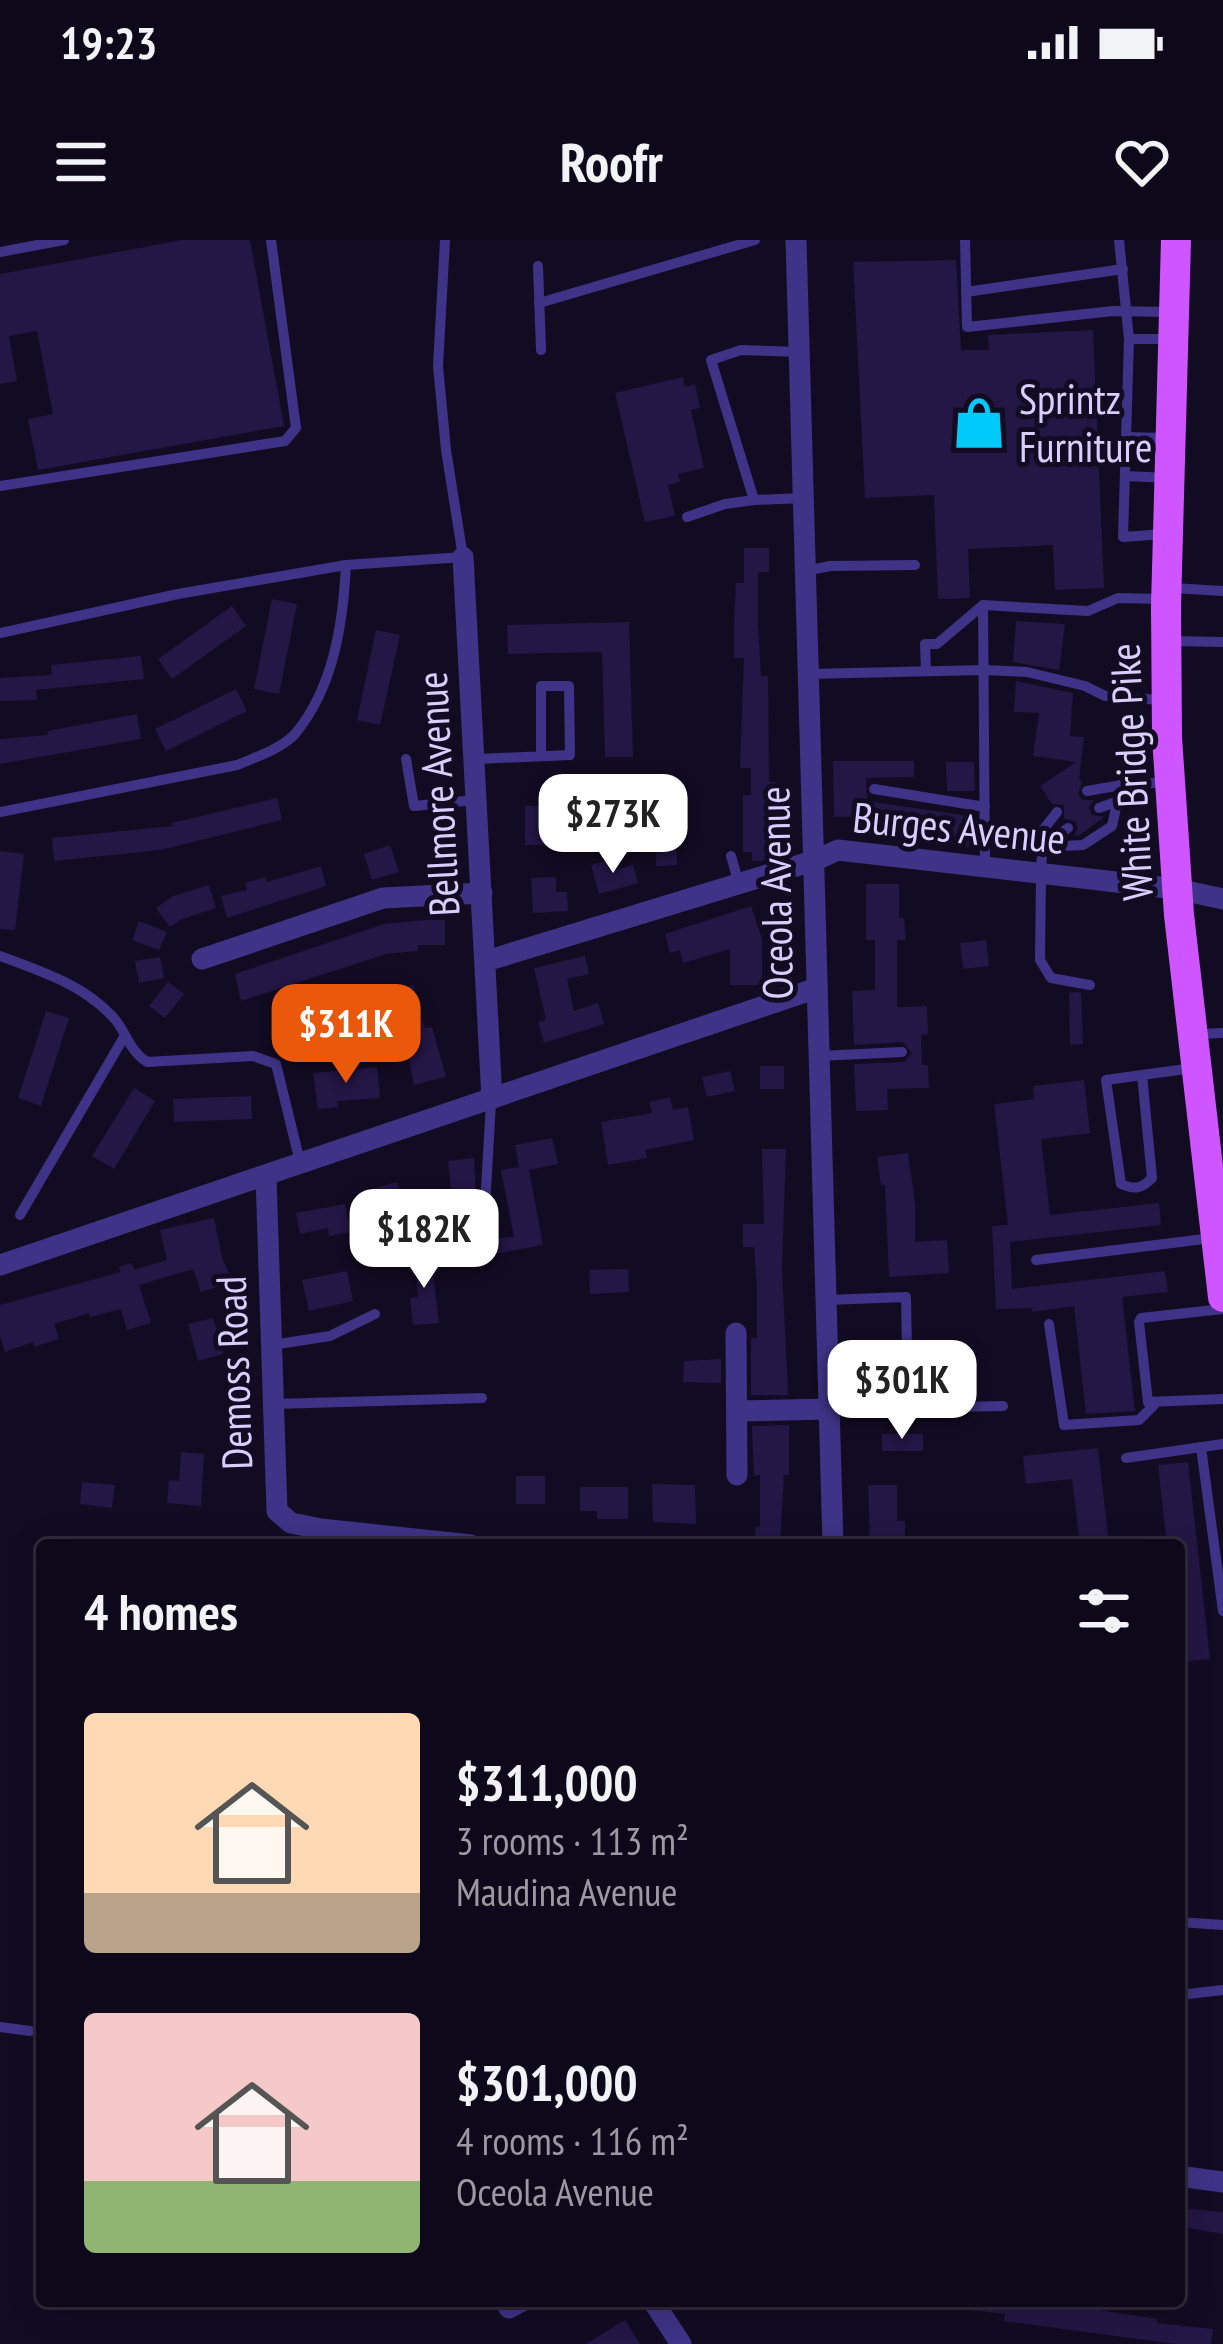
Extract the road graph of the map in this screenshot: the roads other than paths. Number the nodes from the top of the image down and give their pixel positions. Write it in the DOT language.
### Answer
graph roads {
  1 [pos="64,240"];
  2 [pos="271,240"];
  3 [pos="445,240"];
  4 [pos="754,240"];
  5 [pos="796,240"];
  6 [pos="965,240"];
  7 [pos="1119,240"];
  8 [pos="1176,240"];
  9 [pos="15,244"];
  10 [pos="0,252"];
  11 [pos="538,266"];
  12 [pos="1124,268"];
  13 [pos="966,292"];
  14 [pos="539,302"];
  15 [pos="1128,311"];
  16 [pos="1173,326"];
  17 [pos="1129,339"];
  18 [pos="541,350"];
  19 [pos="799,352"];
  20 [pos="1126,437"];
  21 [pos="1170,438"];
  22 [pos="1124,476"];
  23 [pos="1169,478"];
  24 [pos="0,486"];
  25 [pos="803,498"];
  26 [pos="754,500"];
  27 [pos="687,518"];
  28 [pos="1168,534"];
  29 [pos="463,556"];
  30 [pos="346,565"];
  31 [pos="915,566"];
  32 [pos="806,571"];
  33 [pos="1223,591"];
  34 [pos="1166,593"];
  35 [pos="983,605"];
  36 [pos="0,634"];
  37 [pos="1165,641"];
  38 [pos="1223,642"];
  39 [pos="984,670"];
  40 [pos="926,671"];
  41 [pos="808,674"];
  42 [pos="1166,701"];
  43 [pos="541,756"];
  44 [pos="406,759"];
  45 [pos="477,759"];
  46 [pos="1170,783"];
  47 [pos="1121,785"];
  48 [pos="874,789"];
  49 [pos="1088,790"];
  50 [pos="478,800"];
  51 [pos="1118,801"];
  52 [pos="985,807"];
  53 [pos="1099,808"];
  54 [pos="0,812"];
  55 [pos="1058,812"];
  56 [pos="1068,828"];
  57 [pos="1042,847"];
  58 [pos="730,856"];
  59 [pos="816,860"];
  60 [pos="985,868"];
  61 [pos="1040,875"];
  62 [pos="739,884"];
  63 [pos="1177,889"];
  64 [pos="482,893"];
  65 [pos="1223,899"];
  66 [pos="0,956"];
  67 [pos="202,959"];
  68 [pos="486,962"];
  69 [pos="1090,985"];
  70 [pos="817,988"];
  71 [pos="1208,1034"];
  72 [pos="124,1036"];
  73 [pos="902,1052"];
  74 [pos="819,1056"];
  75 [pos="1196,1068"];
  76 [pos="1142,1075"];
  77 [pos="493,1099"];
  78 [pos="301,1166"];
  79 [pos="266,1178"];
  80 [pos="20,1215"];
  81 [pos="1217,1221"];
  82 [pos="448,1241"];
  83 [pos="1036,1260"];
  84 [pos="0,1265"];
  85 [pos="1223,1297"];
  86 [pos="827,1300"];
  87 [pos="1223,1309"];
  88 [pos="375,1314"];
  89 [pos="1049,1324"];
  90 [pos="736,1333"];
  91 [pos="272,1345"];
  92 [pos="482,1398"];
  93 [pos="1223,1399"];
  94 [pos="274,1405"];
  95 [pos="1154,1405"];
  96 [pos="1004,1406"];
  97 [pos="830,1409"];
  98 [pos="736,1411"];
  99 [pos="1223,1444"];
  100 [pos="1201,1448"];
  101 [pos="1126,1458"];
  102 [pos="737,1475"];
  103 [pos="422,1539"];
  104 [pos="833,1539"];
  105 [pos="1223,1611"];
  106 [pos="1185,1922"];
  107 [pos="1223,1925"];
  108 [pos="1223,1990"];
  109 [pos="1185,1993"];
  110 [pos="0,2027"];
  111 [pos="30,2031"];
  112 [pos="1185,2177"];
  113 [pos="1223,2182"];
  114 [pos="657,2307"];
  115 [pos="681,2344"];
  1 -- 9 [label="lane"];
  2 -- 24 [label="lane"];
  3 -- 29 [label="lane"];
  4 -- 14 [label="lane"];
  5 -- 19 [label="street, Oceola Avenue"];
  6 -- 13 [label="lane"];
  7 -- 12 [label="lane"];
  8 -- 16 [label="main road, White Bridge Pike"];
  9 -- 10 [label="lane"];
  11 -- 14 [label="lane"];
  12 -- 13 [label="lane"];
  12 -- 15 [label="lane"];
  13 -- 15 [label="lane"];
  14 -- 18 [label="lane"];
  15 -- 16 [label="lane"];
  15 -- 17 [label="lane"];
  16 -- 17 [label="lane"];
  16 -- 21 [label="main road, White Bridge Pike"];
  17 -- 20 [label="lane"];
  19 -- 25 [label="street, Oceola Avenue"];
  19 -- 26 [label="lane"];
  20 -- 21 [label="lane"];
  20 -- 22 [label="lane"];
  21 -- 23 [label="main road, White Bridge Pike"];
  22 -- 23 [label="lane"];
  22 -- 28 [label="lane"];
  23 -- 28 [label="main road, White Bridge Pike"];
  25 -- 26 [label="lane"];
  25 -- 32 [label="street, Oceola Avenue"];
  26 -- 27 [label="lane"];
  28 -- 34 [label="main road, White Bridge Pike"];
  29 -- 30 [label="lane"];
  29 -- 45 [label="street, Bellmore Avenue"];
  30 -- 36 [label="lane"];
  30 -- 54 [label="lane"];
  31 -- 32 [label="lane"];
  32 -- 41 [label="street, Oceola Avenue"];
  33 -- 34 [label="lane"];
  34 -- 35 [label="lane"];
  34 -- 37 [label="main road, White Bridge Pike"];
  35 -- 39 [label="lane"];
  35 -- 40 [label="lane"];
  37 -- 38 [label="lane"];
  37 -- 42 [label="main road, White Bridge Pike"];
  39 -- 40 [label="lane"];
  39 -- 42 [label="lane"];
  39 -- 52 [label="lane"];
  40 -- 41 [label="lane"];
  41 -- 59 [label="street, Oceola Avenue"];
  42 -- 46 [label="main road, White Bridge Pike"];
  43 -- 43 [label="lane"];
  43 -- 45 [label="lane"];
  44 -- 50 [label="lane"];
  45 -- 50 [label="street, Bellmore Avenue"];
  46 -- 47 [label="lane"];
  46 -- 63 [label="main road, White Bridge Pike"];
  47 -- 49 [label="lane"];
  47 -- 51 [label="lane"];
  48 -- 52 [label="lane"];
  50 -- 64 [label="street, Bellmore Avenue"];
  51 -- 53 [label="lane"];
  51 -- 57 [label="lane"];
  52 -- 60 [label="lane"];
  55 -- 57 [label="lane"];
  56 -- 57 [label="lane"];
  57 -- 61 [label="lane"];
  58 -- 62 [label="lane"];
  59 -- 60 [label="street, Burges Avenue"];
  59 -- 62 [label="street, Burges Avenue"];
  59 -- 70 [label="street, Oceola Avenue"];
  60 -- 61 [label="street, Burges Avenue"];
  61 -- 63 [label="street, Burges Avenue"];
  61 -- 69 [label="lane"];
  62 -- 68 [label="street, Burges Avenue"];
  63 -- 65 [label="street, Burges Avenue"];
  63 -- 71 [label="main road, White Bridge Pike"];
  64 -- 67 [label="street"];
  64 -- 68 [label="street, Bellmore Avenue"];
  66 -- 72 [label="lane"];
  68 -- 77 [label="street, Bellmore Avenue"];
  70 -- 74 [label="street, Oceola Avenue"];
  70 -- 77 [label="street"];
  71 -- 75 [label="main road, White Bridge Pike"];
  72 -- 78 [label="lane"];
  72 -- 80 [label="lane"];
  73 -- 74 [label="lane"];
  74 -- 86 [label="street, Oceola Avenue"];
  75 -- 76 [label="lane"];
  75 -- 81 [label="main road, White Bridge Pike"];
  76 -- 76 [label="lane"];
  77 -- 78 [label="street"];
  77 -- 82 [label="lane"];
  78 -- 79 [label="street"];
  79 -- 84 [label="street"];
  79 -- 91 [label="street, Demoss Road"];
  81 -- 83 [label="lane"];
  81 -- 85 [label="main road, White Bridge Pike"];
  86 -- 96 [label="lane"];
  86 -- 97 [label="street, Oceola Avenue"];
  87 -- 95 [label="lane"];
  88 -- 91 [label="lane"];
  89 -- 95 [label="lane"];
  90 -- 98 [label="street"];
  91 -- 94 [label="street, Demoss Road"];
  92 -- 94 [label="lane"];
  93 -- 95 [label="lane"];
  94 -- 103 [label="street, Demoss Road"];
  97 -- 98 [label="street"];
  97 -- 104 [label="street, Oceola Avenue"];
  98 -- 102 [label="street"];
  99 -- 100 [label="lane"];
  100 -- 101 [label="lane"];
  100 -- 105 [label="lane"];
  106 -- 107 [label="lane"];
  108 -- 109 [label="lane"];
  110 -- 111 [label="lane"];
  112 -- 113 [label="street"];
  114 -- 115 [label="street"];
}
